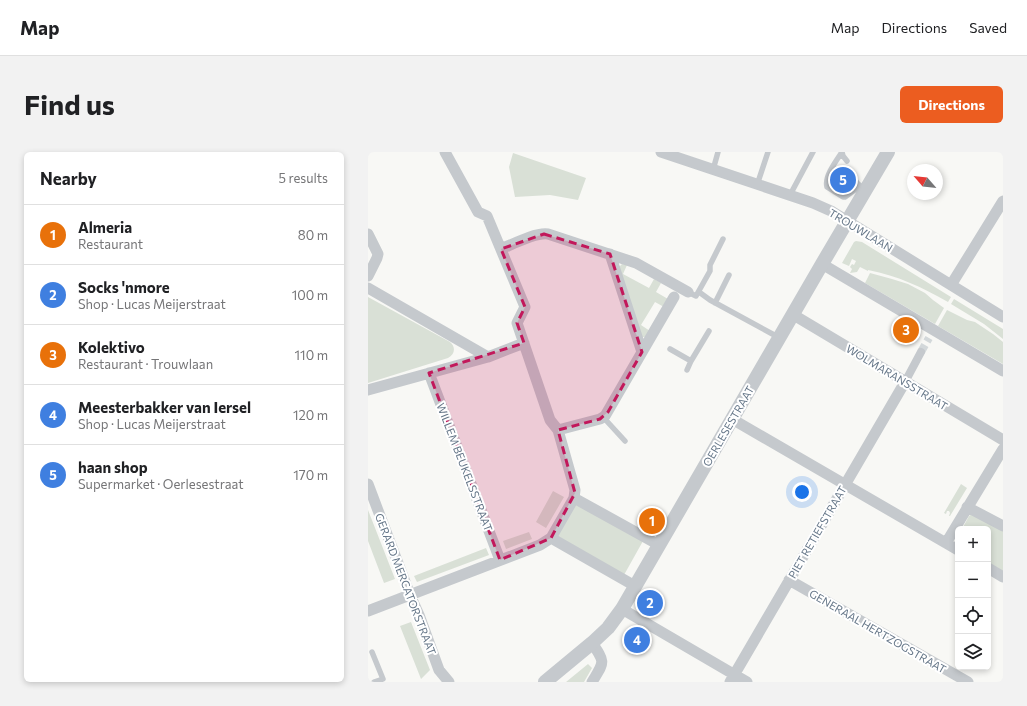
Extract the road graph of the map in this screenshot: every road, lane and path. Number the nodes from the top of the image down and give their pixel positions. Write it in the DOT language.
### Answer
graph roads {
  1 [pos="445,152"];
  2 [pos="661,152"];
  3 [pos="718,152"];
  4 [pos="768,152"];
  5 [pos="813,152"];
  6 [pos="842,152"];
  7 [pos="888,152"];
  8 [pos="847,161"];
  9 [pos="713,170"];
  10 [pos="854,179"];
  11 [pos="757,185"];
  12 [pos="863,188"];
  13 [pos="789,196"];
  14 [pos="1003,201"];
  15 [pos="847,220"];
  16 [pos="368,234"];
  17 [pos="723,239"];
  18 [pos="501,249"];
  19 [pos="610,254"];
  20 [pos="822,264"];
  21 [pos="729,275"];
  22 [pos="368,276"];
  23 [pos="951,285"];
  24 [pos="368,288"];
  25 [pos="693,292"];
  26 [pos="674,298"];
  27 [pos="715,303"];
  28 [pos="792,314"];
  29 [pos="1003,317"];
  30 [pos="709,331"];
  31 [pos="779,338"];
  32 [pos="524,343"];
  33 [pos="670,349"];
  34 [pos="642,352"];
  35 [pos="921,352"];
  36 [pos="488,357"];
  37 [pos="691,361"];
  38 [pos="687,370"];
  39 [pos="1003,371"];
  40 [pos="429,373"];
  41 [pos="905,382"];
  42 [pos="368,390"];
  43 [pos="603,417"];
  44 [pos="732,419"];
  45 [pos="558,430"];
  46 [pos="1003,440"];
  47 [pos="625,441"];
  48 [pos="1003,449"];
  49 [pos="368,484"];
  50 [pos="845,484"];
  51 [pos="574,498"];
  52 [pos="968,507"];
  53 [pos="1003,526"];
  54 [pos="551,538"];
  55 [pos="946,543"];
  56 [pos="659,545"];
  57 [pos="955,548"];
  58 [pos="500,560"];
  59 [pos="991,570"];
  60 [pos="1003,578"];
  61 [pos="789,580"];
  62 [pos="635,586"];
  63 [pos="410,595"];
  64 [pos="622,609"];
  65 [pos="368,611"];
  66 [pos="592,643"];
  67 [pos="371,654"];
  68 [pos="732,678"];
  69 [pos="374,682"];
  70 [pos="449,682"];
  71 [pos="545,682"];
  72 [pos="592,682"];
  73 [pos="747,682"];
  74 [pos="968,682"];
  1 -- 18 [label="street"];
  2 -- 9 [label="street, TROUWLAAN"];
  3 -- 9 [label="lane"];
  4 -- 11 [label="lane"];
  5 -- 13 [label="lane"];
  6 -- 8 [label="lane"];
  6 -- 12 [label="lane"];
  7 -- 12 [label="street, OERLESESTRAAT"];
  9 -- 11 [label="street, TROUWLAAN"];
  10 -- 12 [label="lane"];
  11 -- 13 [label="street, TROUWLAAN"];
  12 -- 15 [label="street, OERLESESTRAAT"];
  13 -- 15 [label="street, TROUWLAAN"];
  14 -- 23 [label="street"];
  15 -- 20 [label="street, OERLESESTRAAT"];
  15 -- 23 [label="street, TROUWLAAN"];
  16 -- 22 [label="street"];
  17 -- 25 [label="lane"];
  18 -- 19 [label="street"];
  18 -- 32 [label="street"];
  19 -- 25 [label="street"];
  19 -- 34 [label="street"];
  20 -- 28 [label="street, OERLESESTRAAT"];
  20 -- 39 [label="street"];
  21 -- 27 [label="lane"];
  23 -- 29 [label="street, TROUWLAAN"];
  24 -- 36 [label="street"];
  25 -- 27 [label="lane"];
  26 -- 34 [label="street"];
  27 -- 31 [label="lane"];
  28 -- 31 [label="street, OERLESESTRAAT"];
  28 -- 41 [label="street, WOLMARANSSTRAAT"];
  30 -- 37 [label="lane"];
  31 -- 44 [label="street, OERLESESTRAAT"];
  32 -- 36 [label="street"];
  32 -- 45 [label="street"];
  33 -- 37 [label="lane"];
  34 -- 43 [label="street"];
  35 -- 41 [label="street"];
  36 -- 40 [label="street"];
  37 -- 38 [label="lane"];
  40 -- 42 [label="street"];
  40 -- 58 [label="street, WILLEM BEUKELSSTRAAT"];
  41 -- 46 [label="street, WOLMARANSSTRAAT"];
  41 -- 50 [label="street, PIET RETIEFSTRAAT"];
  43 -- 45 [label="street"];
  43 -- 47 [label="lane"];
  44 -- 50 [label="street"];
  44 -- 56 [label="street, OERLESESTRAAT"];
  45 -- 51 [label="street"];
  48 -- 52 [label="street"];
  49 -- 63 [label="street, GERARD MERCATORSTRAAT"];
  50 -- 55 [label="street"];
  50 -- 61 [label="street, PIET RETIEFSTRAAT"];
  51 -- 54 [label="street"];
  51 -- 56 [label="street"];
  52 -- 53 [label="street"];
  52 -- 55 [label="street"];
  54 -- 58 [label="street"];
  54 -- 62 [label="street"];
  55 -- 57 [label="street"];
  56 -- 62 [label="street, OERLESESTRAAT"];
  58 -- 63 [label="street"];
  59 -- 60 [label="street"];
  61 -- 68 [label="street, PIET RETIEFSTRAAT"];
  61 -- 74 [label="street, GENERAAL HERTZOGSTRAAT"];
  62 -- 64 [label="street, OERLESESTRAAT"];
  63 -- 65 [label="street"];
  63 -- 70 [label="street, GERARD MERCATORSTRAAT"];
  64 -- 66 [label="street, OERLESESTRAAT"];
  64 -- 68 [label="street"];
  66 -- 71 [label="street, OERLESESTRAAT"];
  66 -- 72 [label="street"];
  67 -- 69 [label="lane"];
  68 -- 73 [label="street"];
}
